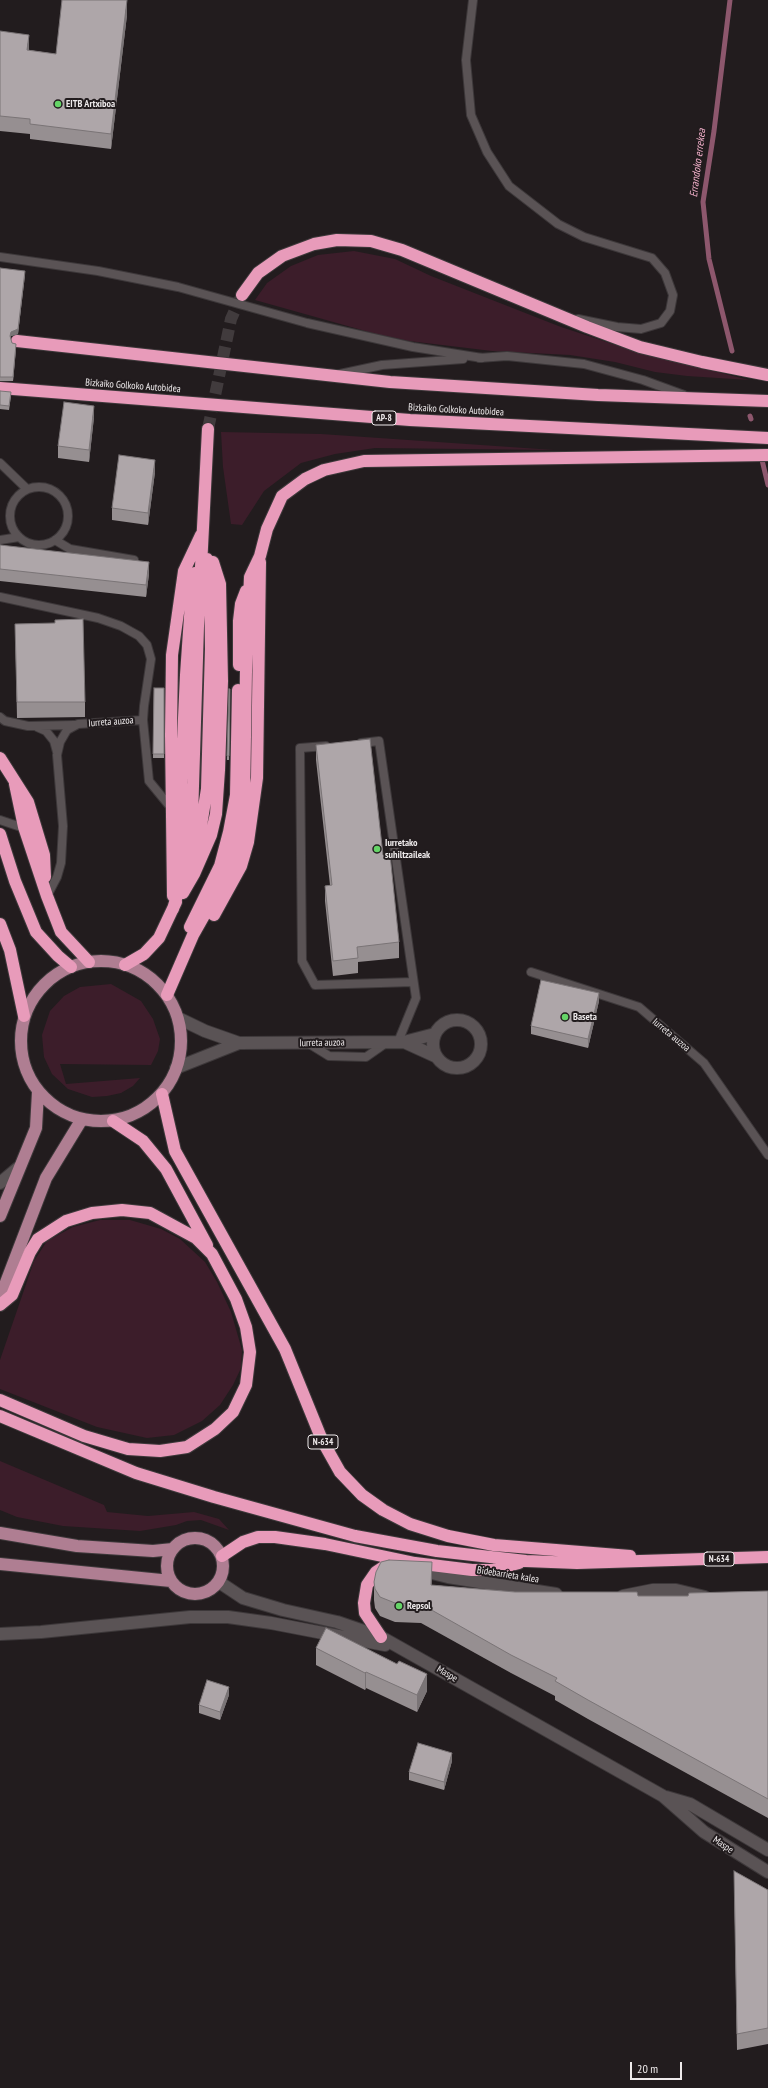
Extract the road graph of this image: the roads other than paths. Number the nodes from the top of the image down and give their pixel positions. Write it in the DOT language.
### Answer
graph roads {
  1 [pos="473,0"];
  2 [pos="0,257"];
  3 [pos="242,295"];
  4 [pos="560,316"];
  5 [pos="17,341"];
  6 [pos="482,358"];
  7 [pos="768,374"];
  8 [pos="332,375"];
  9 [pos="0,388"];
  10 [pos="694,399"];
  11 [pos="768,401"];
  12 [pos="208,430"];
  13 [pos="768,438"];
  14 [pos="768,455"];
  15 [pos="0,463"];
  16 [pos="27,489"];
  17 [pos="203,530"];
  18 [pos="19,537"];
  19 [pos="0,540"];
  20 [pos="55,540"];
  21 [pos="260,556"];
  22 [pos="134,560"];
  23 [pos="0,597"];
  24 [pos="0,717"];
  25 [pos="143,720"];
  26 [pos="78,724"];
  27 [pos="35,726"];
  28 [pos="355,743"];
  29 [pos="332,745"];
  30 [pos="57,755"];
  31 [pos="0,758"];
  32 [pos="15,784"];
  33 [pos="172,809"];
  34 [pos="0,820"];
  35 [pos="24,827"];
  36 [pos="0,834"];
  37 [pos="38,835"];
  38 [pos="46,894"];
  39 [pos="173,909"];
  40 [pos="0,924"];
  41 [pos="89,962"];
  42 [pos="125,965"];
  43 [pos="72,967"];
  44 [pos="178,968"];
  45 [pos="531,972"];
  46 [pos="413,982"];
  47 [pos="167,995"];
  48 [pos="24,1016"];
  49 [pos="178,1018"];
  50 [pos="435,1034"];
  51 [pos="396,1042"];
  52 [pos="239,1043"];
  53 [pos="437,1057"];
  54 [pos="176,1068"];
  55 [pos="38,1092"];
  56 [pos="162,1094"];
  57 [pos="82,1120"];
  58 [pos="113,1121"];
  59 [pos="768,1155"];
  60 [pos="18,1168"];
  61 [pos="0,1183"];
  62 [pos="0,1216"];
  63 [pos="212,1254"];
  64 [pos="0,1298"];
  65 [pos="0,1305"];
  66 [pos="0,1400"];
  67 [pos="0,1416"];
  68 [pos="0,1533"];
  69 [pos="173,1549"];
  70 [pos="222,1556"];
  71 [pos="768,1557"];
  72 [pos="398,1560"];
  73 [pos="526,1561"];
  74 [pos="671,1561"];
  75 [pos="415,1563"];
  76 [pos="0,1564"];
  77 [pos="171,1581"];
  78 [pos="219,1582"];
  79 [pos="566,1595"];
  80 [pos="613,1596"];
  81 [pos="720,1597"];
  82 [pos="0,1634"];
  83 [pos="381,1637"];
  84 [pos="401,1648"];
  85 [pos="663,1796"];
  86 [pos="768,1850"];
  87 [pos="768,1872"];
  1 -- 4 [label="lane"];
  2 -- 6 [label="lane"];
  3 -- 4 [label="highway"];
  4 -- 7 [label="highway"];
  5 -- 8 [label="highway"];
  6 -- 8 [label="lane"];
  6 -- 10 [label="lane"];
  8 -- 10 [label="highway"];
  9 -- 13 [label="highway, Bizkaiko Golkoko Autobidea / AP-8"];
  10 -- 11 [label="highway"];
  12 -- 17 [label="highway"];
  14 -- 21 [label="highway"];
  15 -- 16 [label="lane"];
  16 -- 18 [label="lane"];
  16 -- 20 [label="lane"];
  17 -- 33 [label="highway"];
  17 -- 39 [label="highway"];
  17 -- 39 [label="highway"];
  18 -- 19 [label="lane"];
  18 -- 20 [label="lane"];
  20 -- 22 [label="lane"];
  21 -- 44 [label="highway"];
  21 -- 44 [label="highway"];
  23 -- 25 [label="lane, Iurreta auzoa"];
  24 -- 27 [label="lane"];
  25 -- 26 [label="lane, Iurreta auzoa"];
  25 -- 33 [label="lane"];
  26 -- 27 [label="lane"];
  26 -- 30 [label="lane, Iurreta auzoa"];
  27 -- 30 [label="lane"];
  28 -- 46 [label="lane"];
  29 -- 46 [label="lane"];
  30 -- 38 [label="lane, Iurreta auzoa"];
  31 -- 32 [label="highway"];
  32 -- 35 [label="highway"];
  32 -- 37 [label="highway"];
  33 -- 39 [label="highway"];
  34 -- 35 [label="lane"];
  35 -- 37 [label="lane"];
  35 -- 38 [label="highway"];
  36 -- 43 [label="highway"];
  37 -- 38 [label="highway"];
  38 -- 41 [label="highway"];
  39 -- 42 [label="highway"];
  40 -- 48 [label="highway"];
  41 -- 42 [label="main road"];
  41 -- 43 [label="main road"];
  42 -- 47 [label="main road"];
  43 -- 48 [label="main road"];
  44 -- 47 [label="highway"];
  45 -- 59 [label="lane, Iurreta auzoa"];
  46 -- 51 [label="lane"];
  47 -- 49 [label="main road"];
  48 -- 55 [label="main road"];
  49 -- 52 [label="street"];
  49 -- 54 [label="main road"];
  50 -- 51 [label="street"];
  50 -- 53 [label="street"];
  50 -- 53 [label="street"];
  51 -- 52 [label="street, Iurreta auzoa"];
  51 -- 53 [label="street"];
  52 -- 54 [label="street"];
  54 -- 56 [label="main road"];
  55 -- 57 [label="main road"];
  55 -- 60 [label="main road"];
  56 -- 58 [label="main road"];
  56 -- 74 [label="highway, N-634"];
  57 -- 58 [label="main road"];
  57 -- 64 [label="main road"];
  58 -- 63 [label="highway"];
  60 -- 61 [label="street"];
  60 -- 62 [label="main road"];
  63 -- 65 [label="highway"];
  63 -- 66 [label="highway"];
  67 -- 73 [label="highway, N-634"];
  68 -- 69 [label="main road"];
  69 -- 70 [label="main road"];
  69 -- 77 [label="main road"];
  70 -- 72 [label="highway"];
  70 -- 78 [label="main road"];
  71 -- 74 [label="highway, Bidebarrieta kalea / N-634"];
  72 -- 75 [label="highway"];
  72 -- 83 [label="highway"];
  73 -- 74 [label="highway, Bidebarrieta kalea / N-634"];
  73 -- 75 [label="highway"];
  75 -- 79 [label="street, Bidebarrieta kalea"];
  76 -- 77 [label="main road"];
  77 -- 78 [label="main road"];
  78 -- 83 [label="street, Maspe"];
  80 -- 81 [label="street"];
  82 -- 84 [label="street"];
  83 -- 84 [label="street, Maspe"];
  84 -- 85 [label="street, Maspe"];
  85 -- 86 [label="street, Maspe"];
  85 -- 87 [label="street, Maspe"];
}
